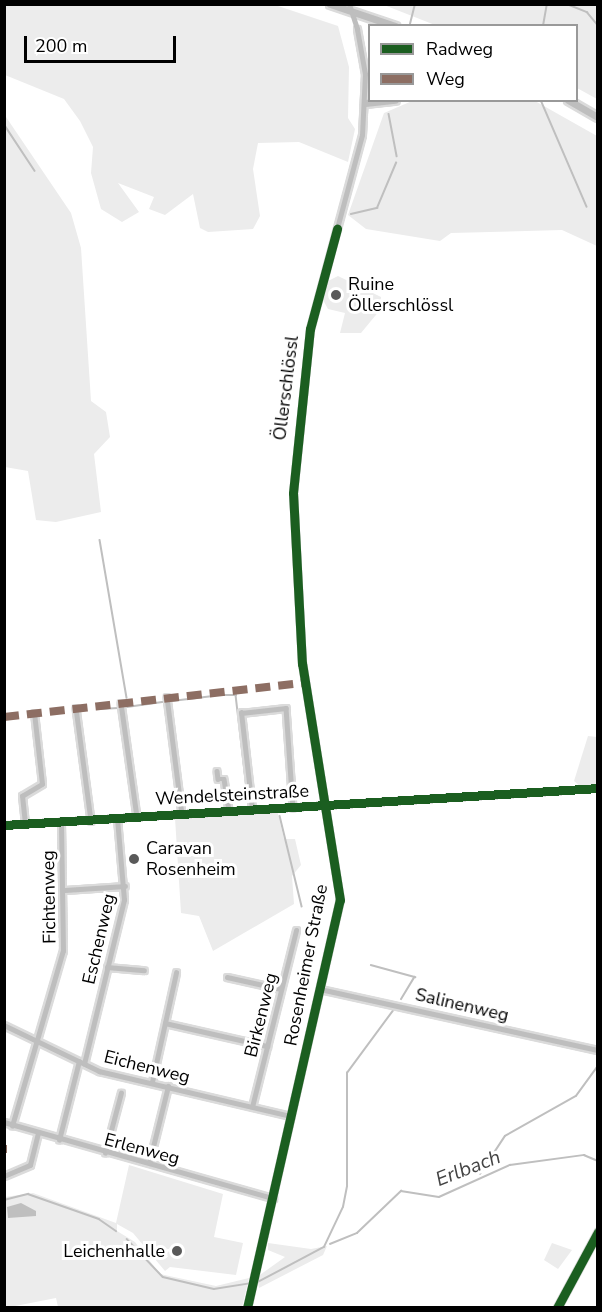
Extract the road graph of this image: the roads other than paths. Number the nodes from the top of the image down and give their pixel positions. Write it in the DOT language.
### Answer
graph roads {
  1 [pos="330,4"];
  2 [pos="349,4"];
  3 [pos="390,24"];
  4 [pos="375,102"];
  5 [pos="571,102"];
  6 [pos="365,103"];
  7 [pos="597,117"];
  8 [pos="294,555"];
  9 [pos="167,697"];
  10 [pos="121,703"];
  11 [pos="76,708"];
  12 [pos="34,713"];
  13 [pos="217,771"];
  14 [pos="568,790"];
  15 [pos="322,806"];
  16 [pos="292,808"];
  17 [pos="252,809"];
  18 [pos="229,810"];
  19 [pos="182,814"];
  20 [pos="137,817"];
  21 [pos="117,819"];
  22 [pos="91,820"];
  23 [pos="61,822"];
  24 [pos="25,824"];
  25 [pos="4,825"];
  26 [pos="125,886"];
  27 [pos="65,890"];
  28 [pos="296,930"];
  29 [pos="107,967"];
  30 [pos="144,970"];
  31 [pos="176,973"];
  32 [pos="227,977"];
  33 [pos="320,988"];
  34 [pos="281,989"];
  35 [pos="165,1023"];
  36 [pos="4,1025"];
  37 [pos="35,1039"];
  38 [pos="267,1046"];
  39 [pos="597,1050"];
  40 [pos="82,1063"];
  41 [pos="152,1082"];
  42 [pos="168,1086"];
  43 [pos="121,1093"];
  44 [pos="252,1107"];
  45 [pos="291,1116"];
  46 [pos="4,1122"];
  47 [pos="12,1126"];
  48 [pos="38,1134"];
  49 [pos="59,1140"];
  50 [pos="105,1153"];
  51 [pos="149,1163"];
  52 [pos="4,1176"];
  53 [pos="273,1198"];
  54 [pos="597,1232"];
  55 [pos="246,1308"];
  56 [pos="557,1308"];
  1 -- 3 [label="highway"];
  2 -- 6 [label="street, Öllerschlössl, bridge"];
  4 -- 6 [label="highway"];
  5 -- 7 [label="highway"];
  6 -- 8 [label="street, Öllerschlössl"];
  8 -- 15 [label="street, Rosenheimer Straße"];
  9 -- 19 [label="street"];
  10 -- 20 [label="street"];
  11 -- 22 [label="street"];
  12 -- 24 [label="street"];
  13 -- 18 [label="street"];
  14 -- 15 [label="street, Wendelsteinstraße"];
  15 -- 16 [label="street, Wendelsteinstraße"];
  15 -- 33 [label="street, Rosenheimer Straße"];
  16 -- 17 [label="street, Wendelsteinstraße"];
  16 -- 17 [label="street"];
  17 -- 18 [label="street, Wendelsteinstraße"];
  18 -- 19 [label="street, Wendelsteinstraße"];
  19 -- 20 [label="street, Wendelsteinstraße"];
  20 -- 21 [label="street, Wendelsteinstraße"];
  21 -- 22 [label="street, Wendelsteinstraße"];
  21 -- 26 [label="street, Eschenweg"];
  22 -- 23 [label="street, Wendelsteinstraße"];
  23 -- 24 [label="street, Wendelsteinstraße"];
  23 -- 27 [label="street, Fichtenweg"];
  24 -- 25 [label="street, Wendelsteinstraße"];
  26 -- 27 [label="street"];
  26 -- 29 [label="street, Eschenweg"];
  27 -- 37 [label="street, Fichtenweg"];
  28 -- 34 [label="street, Birkenweg"];
  29 -- 30 [label="street"];
  29 -- 40 [label="street, Eschenweg"];
  31 -- 35 [label="street"];
  32 -- 34 [label="street"];
  33 -- 39 [label="street, Salinenweg"];
  33 -- 45 [label="street, Rosenheimer Straße"];
  34 -- 38 [label="street, Birkenweg"];
  35 -- 38 [label="street"];
  35 -- 41 [label="street"];
  36 -- 37 [label="street, Eichenweg"];
  37 -- 40 [label="street, Eichenweg"];
  37 -- 47 [label="street, Fichtenweg"];
  38 -- 44 [label="street, Birkenweg"];
  40 -- 41 [label="street, Eichenweg"];
  40 -- 49 [label="street, Eschenweg"];
  41 -- 42 [label="street, Eichenweg"];
  42 -- 44 [label="street, Eichenweg"];
  42 -- 51 [label="street"];
  43 -- 50 [label="street"];
  44 -- 45 [label="street, Eichenweg"];
  45 -- 53 [label="street, Rosenheimer Straße"];
  46 -- 47 [label="street, Erlenweg"];
  47 -- 48 [label="street, Erlenweg"];
  48 -- 49 [label="street, Erlenweg"];
  48 -- 52 [label="street"];
  49 -- 50 [label="street, Erlenweg"];
  50 -- 51 [label="street, Erlenweg"];
  51 -- 53 [label="street, Erlenweg"];
  53 -- 55 [label="street, Rosenheimer Straße"];
  54 -- 56 [label="street"];
}
